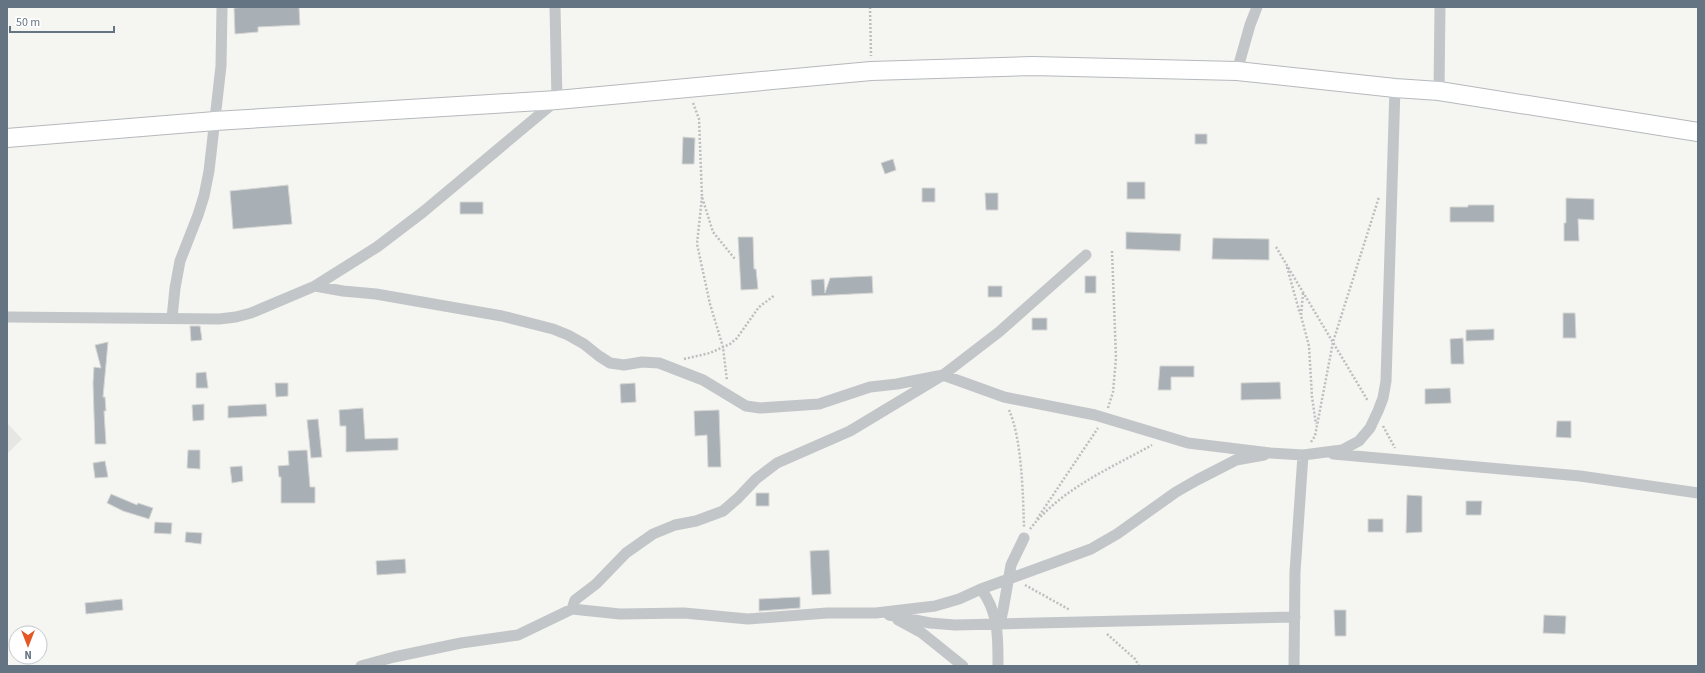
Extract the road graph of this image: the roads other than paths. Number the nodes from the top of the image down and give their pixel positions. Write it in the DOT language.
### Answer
graph roads {
  1 [pos="222,7"];
  2 [pos="555,7"];
  3 [pos="1257,7"];
  4 [pos="1440,7"];
  5 [pos="1237,71"];
  6 [pos="1395,88"];
  7 [pos="1439,91"];
  8 [pos="557,100"];
  9 [pos="215,121"];
  10 [pos="1698,132"];
  11 [pos="7,138"];
  12 [pos="1086,255"];
  13 [pos="315,286"];
  14 [pos="7,317"];
  15 [pos="172,318"];
  16 [pos="943,375"];
  17 [pos="1270,453"];
  18 [pos="1325,453"];
  19 [pos="1303,456"];
  20 [pos="1698,493"];
  21 [pos="1024,538"];
  22 [pos="1010,579"];
  23 [pos="981,590"];
  24 [pos="572,608"];
  25 [pos="876,613"];
  26 [pos="1295,616"];
  27 [pos="1000,623"];
  28 [pos="361,666"];
  29 [pos="963,666"];
  30 [pos="998,666"];
  31 [pos="1294,666"];
  1 -- 9 [label="street"];
  2 -- 8 [label="street"];
  3 -- 5 [label="street"];
  4 -- 7 [label="street"];
  5 -- 6 [label="main road"];
  5 -- 8 [label="main road"];
  6 -- 7 [label="main road"];
  6 -- 18 [label="street"];
  7 -- 10 [label="main road"];
  8 -- 9 [label="main road"];
  8 -- 13 [label="street"];
  9 -- 11 [label="main road"];
  9 -- 15 [label="street"];
  12 -- 16 [label="street"];
  13 -- 15 [label="street"];
  13 -- 16 [label="street"];
  14 -- 15 [label="street"];
  16 -- 17 [label="street"];
  16 -- 24 [label="street"];
  17 -- 19 [label="street"];
  17 -- 22 [label="street"];
  18 -- 19 [label="street"];
  18 -- 20 [label="street"];
  19 -- 26 [label="street"];
  21 -- 22 [label="street"];
  22 -- 23 [label="street"];
  22 -- 27 [label="street"];
  23 -- 25 [label="street"];
  23 -- 27 [label="street"];
  24 -- 25 [label="street"];
  24 -- 28 [label="street"];
  25 -- 27 [label="street"];
  25 -- 29 [label="street"];
  26 -- 27 [label="street"];
  26 -- 31 [label="street"];
  27 -- 30 [label="street"];
}
